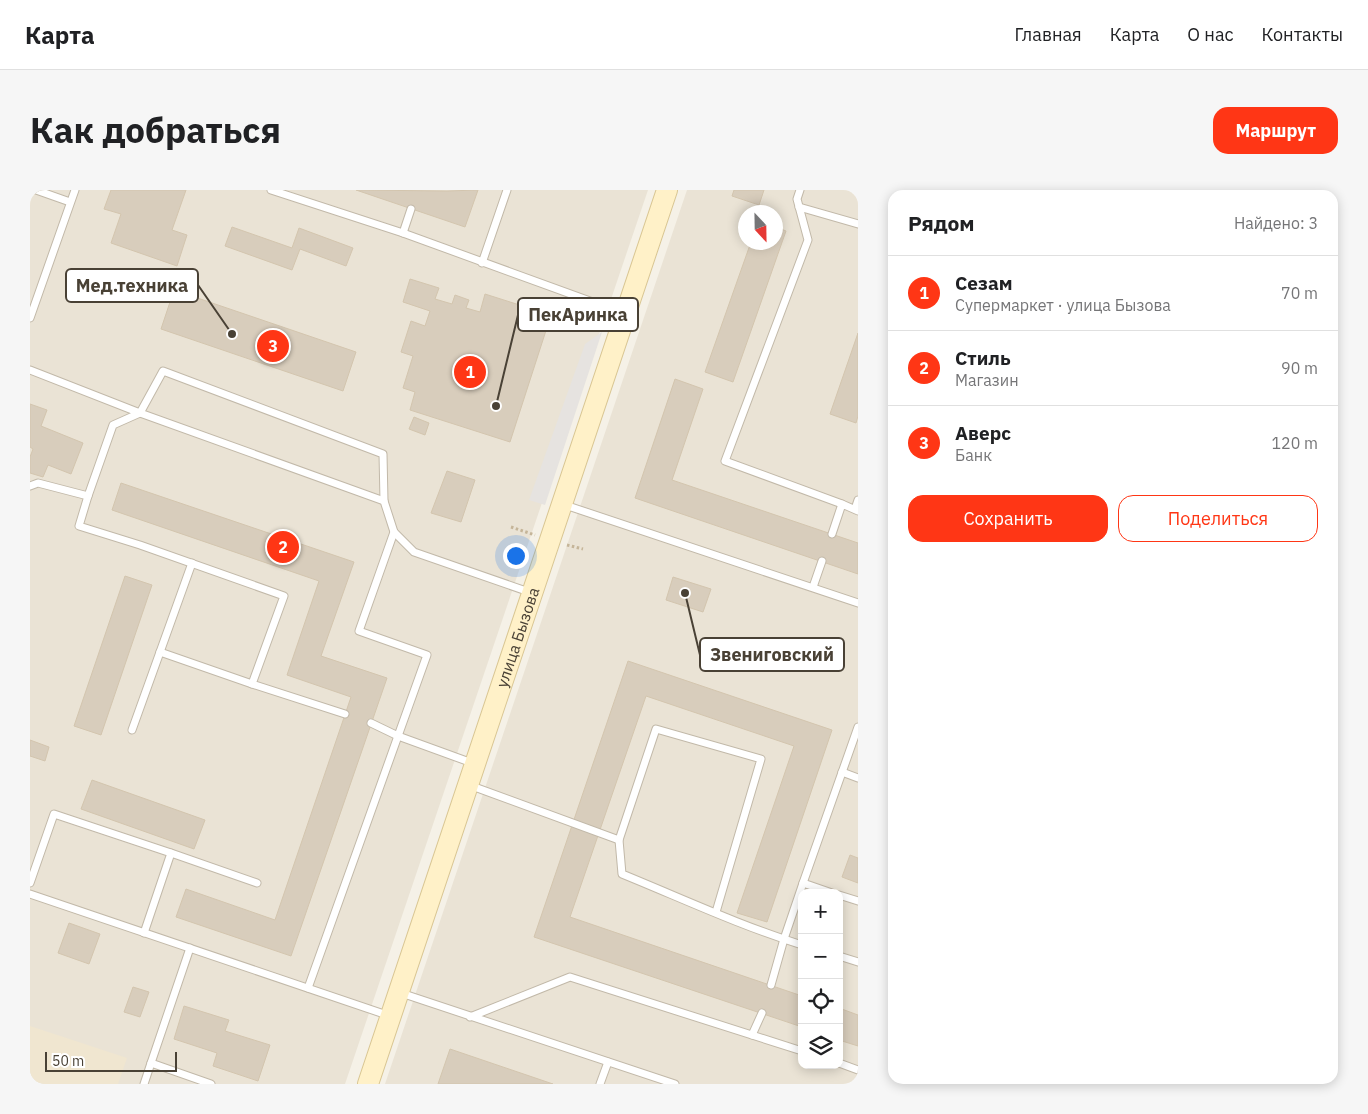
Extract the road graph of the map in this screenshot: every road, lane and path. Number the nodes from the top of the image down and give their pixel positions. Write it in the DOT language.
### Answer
graph roads {
  1 [pos="36,190"];
  2 [pos="74,190"];
  3 [pos="271,190"];
  4 [pos="507,190"];
  5 [pos="667,190"];
  6 [pos="800,190"];
  7 [pos="70,202"];
  8 [pos="799,207"];
  9 [pos="411,209"];
  10 [pos="858,224"];
  11 [pos="403,233"];
  12 [pos="482,262"];
  13 [pos="626,314"];
  14 [pos="30,318"];
  15 [pos="30,370"];
  16 [pos="140,413"];
  17 [pos="30,486"];
  18 [pos="88,496"];
  19 [pos="858,500"];
  20 [pos="384,501"];
  21 [pos="562,504"];
  22 [pos="842,504"];
  23 [pos="856,510"];
  24 [pos="394,532"];
  25 [pos="832,534"];
  26 [pos="822,561"];
  27 [pos="192,564"];
  28 [pos="813,587"];
  29 [pos="532,594"];
  30 [pos="858,603"];
  31 [pos="160,652"];
  32 [pos="252,684"];
  33 [pos="345,714"];
  34 [pos="371,723"];
  35 [pos="858,727"];
  36 [pos="132,730"];
  37 [pos="398,736"];
  38 [pos="475,764"];
  39 [pos="842,772"];
  40 [pos="858,778"];
  41 [pos="468,784"];
  42 [pos="619,840"];
  43 [pos="171,854"];
  44 [pos="257,882"];
  45 [pos="803,883"];
  46 [pos="30,884"];
  47 [pos="820,889"];
  48 [pos="30,894"];
  49 [pos="843,896"];
  50 [pos="858,901"];
  51 [pos="716,912"];
  52 [pos="144,933"];
  53 [pos="784,939"];
  54 [pos="798,944"];
  55 [pos="190,948"];
  56 [pos="843,957"];
  57 [pos="858,962"];
  58 [pos="771,985"];
  59 [pos="308,988"];
  60 [pos="398,993"];
  61 [pos="762,1013"];
  62 [pos="391,1016"];
  63 [pos="470,1017"];
  64 [pos="752,1035"];
  65 [pos="798,1050"];
  66 [pos="608,1062"];
  67 [pos="151,1063"];
  68 [pos="843,1065"];
  69 [pos="858,1070"];
  70 [pos="144,1084"];
  71 [pos="211,1084"];
  72 [pos="368,1084"];
  73 [pos="600,1084"];
  74 [pos="675,1084"];
  1 -- 7 [label="lane"];
  2 -- 7 [label="lane"];
  3 -- 11 [label="lane"];
  4 -- 12 [label="lane"];
  5 -- 13 [label="street, улица Бызова"];
  6 -- 8 [label="lane"];
  7 -- 14 [label="lane"];
  8 -- 10 [label="lane"];
  8 -- 22 [label="lane"];
  9 -- 11 [label="lane"];
  11 -- 12 [label="lane"];
  12 -- 13 [label="lane"];
  13 -- 21 [label="street, улица Бызова"];
  15 -- 16 [label="lane"];
  16 -- 18 [label="lane"];
  16 -- 20 [label="lane"];
  16 -- 20 [label="lane"];
  17 -- 18 [label="lane"];
  18 -- 27 [label="lane"];
  19 -- 23 [label="lane"];
  20 -- 24 [label="lane"];
  21 -- 28 [label="lane"];
  21 -- 29 [label="street, улица Бызова"];
  22 -- 23 [label="lane"];
  22 -- 25 [label="lane"];
  24 -- 29 [label="lane"];
  24 -- 37 [label="lane"];
  26 -- 28 [label="lane"];
  27 -- 31 [label="lane"];
  27 -- 32 [label="lane"];
  28 -- 30 [label="lane"];
  29 -- 38 [label="street, улица Бызова"];
  31 -- 32 [label="lane"];
  31 -- 36 [label="lane"];
  32 -- 33 [label="lane"];
  34 -- 37 [label="lane"];
  35 -- 39 [label="lane"];
  37 -- 38 [label="lane"];
  37 -- 59 [label="lane"];
  38 -- 41 [label="street, улица Бызова"];
  39 -- 40 [label="lane"];
  39 -- 45 [label="lane"];
  41 -- 42 [label="lane"];
  41 -- 60 [label="street, улица Бызова"];
  42 -- 51 [label="lane"];
  42 -- 51 [label="lane"];
  43 -- 44 [label="lane"];
  43 -- 46 [label="lane"];
  43 -- 52 [label="lane"];
  45 -- 47 [label="lane"];
  45 -- 53 [label="lane"];
  48 -- 52 [label="lane"];
  49 -- 50 [label="lane"];
  51 -- 53 [label="lane"];
  52 -- 55 [label="lane"];
  53 -- 54 [label="lane"];
  53 -- 58 [label="lane"];
  55 -- 59 [label="lane"];
  55 -- 67 [label="lane"];
  56 -- 57 [label="lane"];
  59 -- 62 [label="lane"];
  60 -- 62 [label="street, улица Бызова"];
  60 -- 63 [label="lane"];
  61 -- 64 [label="lane"];
  62 -- 72 [label="street, улица Бызова"];
  63 -- 64 [label="lane"];
  63 -- 66 [label="lane"];
  64 -- 65 [label="lane"];
  66 -- 73 [label="lane"];
  66 -- 74 [label="lane"];
  67 -- 70 [label="lane"];
  67 -- 71 [label="lane"];
  68 -- 69 [label="lane"];
}
